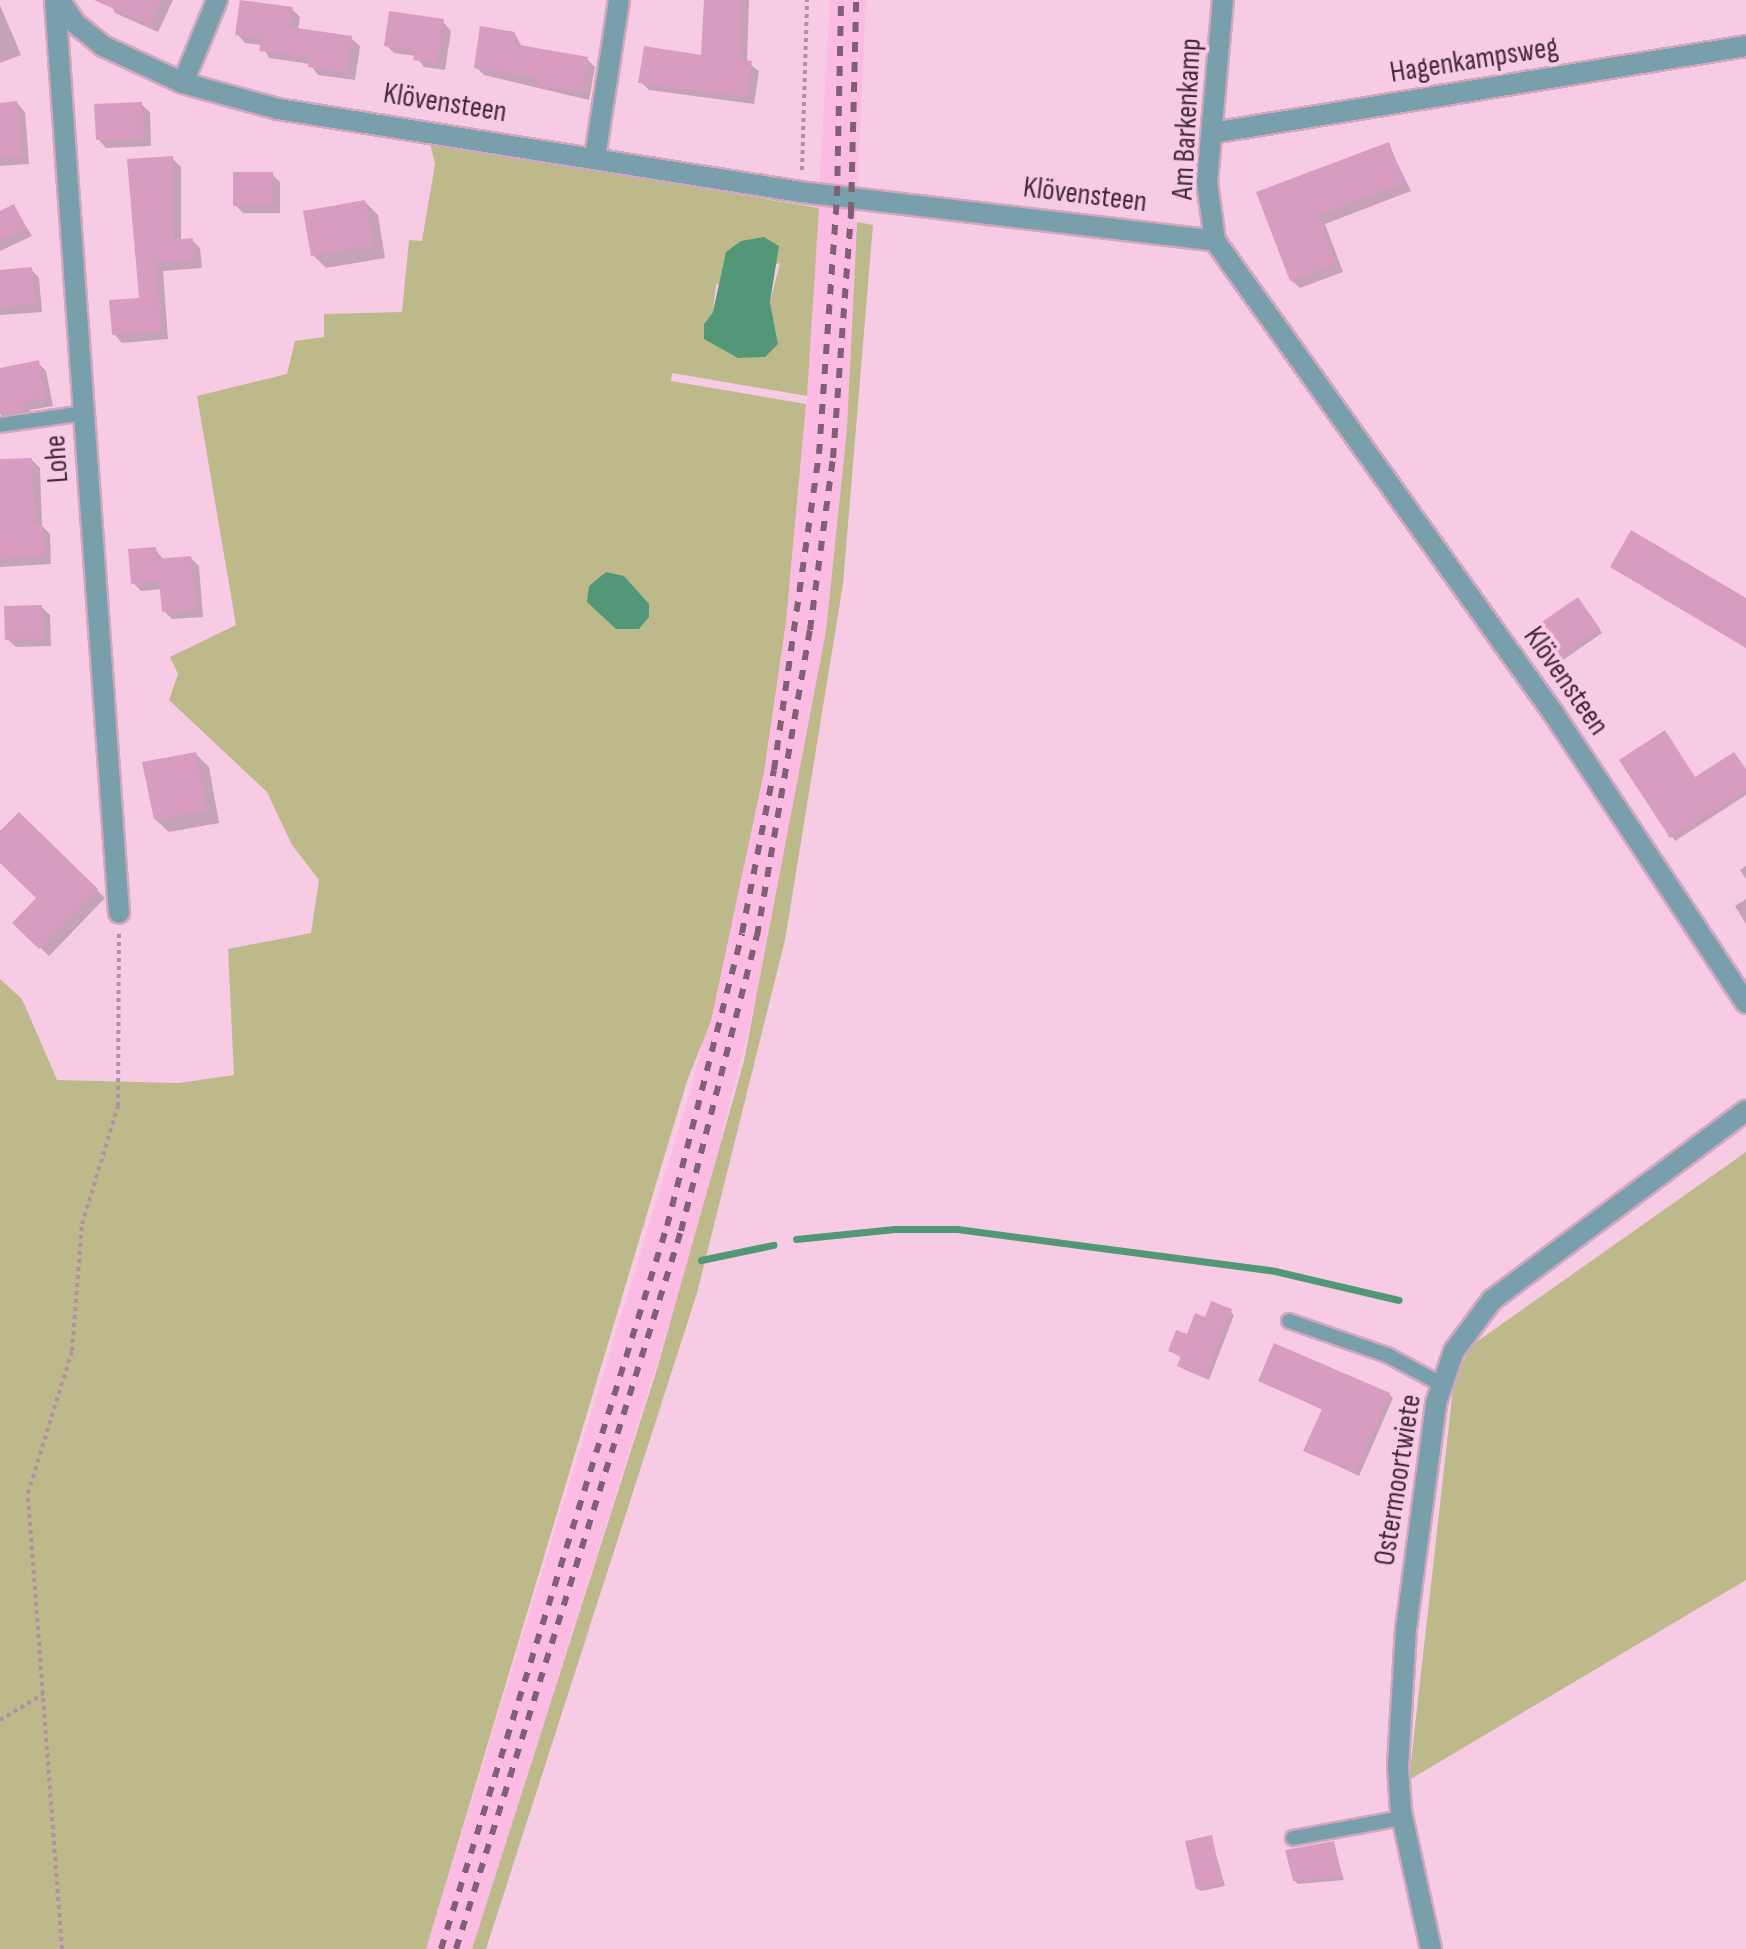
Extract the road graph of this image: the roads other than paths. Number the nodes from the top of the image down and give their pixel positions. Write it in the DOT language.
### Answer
graph roads {
  1 [pos="57,0"];
  2 [pos="217,0"];
  3 [pos="619,0"];
  4 [pos="1223,0"];
  5 [pos="1746,46"];
  6 [pos="183,83"];
  7 [pos="1212,133"];
  8 [pos="595,157"];
  9 [pos="1215,241"];
  10 [pos="84,413"];
  11 [pos="0,425"];
  12 [pos="119,913"];
  13 [pos="1746,1003"];
  14 [pos="1746,1111"];
  15 [pos="1289,1321"];
  16 [pos="1443,1385"];
  17 [pos="1402,1818"];
  18 [pos="1293,1838"];
  19 [pos="1431,1949"];
  1 -- 6 [label="street, Klövensteen"];
  1 -- 10 [label="street, Lohe"];
  2 -- 6 [label="street"];
  3 -- 8 [label="street"];
  4 -- 7 [label="street, Am Barkenkamp"];
  5 -- 7 [label="street, Hagenkampsweg"];
  6 -- 8 [label="street, Klövensteen"];
  7 -- 9 [label="street, Am Barkenkamp"];
  8 -- 9 [label="street, Klövensteen"];
  9 -- 13 [label="street, Klövensteen"];
  10 -- 11 [label="lane"];
  10 -- 12 [label="street, Lohe"];
  14 -- 16 [label="street, Ostermoortwiete"];
  15 -- 16 [label="lane"];
  16 -- 17 [label="street, Ostermoortwiete"];
  17 -- 18 [label="lane"];
  17 -- 19 [label="street, Ostermoortwiete"];
}
